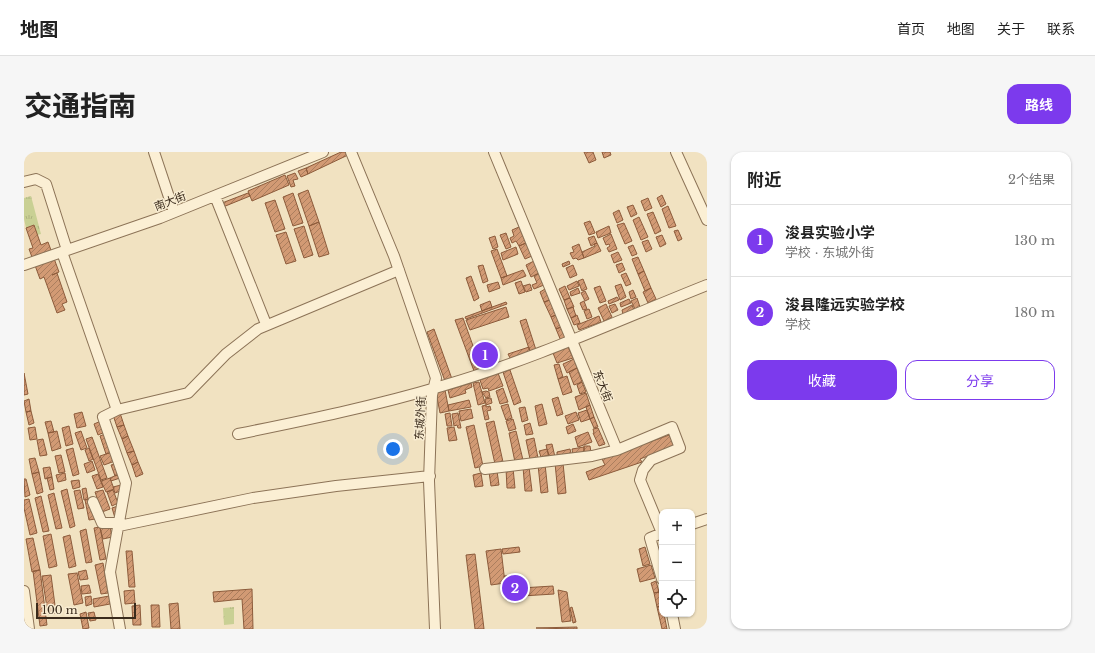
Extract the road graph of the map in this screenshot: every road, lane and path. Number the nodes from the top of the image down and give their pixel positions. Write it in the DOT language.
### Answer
graph roads {
  1 [pos="154,152"];
  2 [pos="323,152"];
  3 [pos="351,152"];
  4 [pos="494,152"];
  5 [pos="676,152"];
  6 [pos="24,182"];
  7 [pos="215,196"];
  8 [pos="174,212"];
  9 [pos="707,220"];
  10 [pos="64,251"];
  11 [pos="24,265"];
  12 [pos="398,270"];
  13 [pos="707,285"];
  14 [pos="266,324"];
  15 [pos="571,339"];
  16 [pos="435,388"];
  17 [pos="117,410"];
  18 [pos="238,434"];
  19 [pos="617,450"];
  20 [pos="485,469"];
  21 [pos="430,476"];
  22 [pos="93,502"];
  23 [pos="707,519"];
  24 [pos="695,523"];
  25 [pos="119,524"];
  26 [pos="659,526"];
  27 [pos="659,534"];
  28 [pos="659,569"];
  29 [pos="24,591"];
  30 [pos="673,617"];
  31 [pos="28,629"];
  32 [pos="120,629"];
  33 [pos="435,629"];
  34 [pos="675,629"];
  1 -- 8 [label="street"];
  2 -- 7 [label="street, 南大街"];
  3 -- 12 [label="street, 东城外街"];
  4 -- 15 [label="street, 东大街"];
  5 -- 9 [label="street"];
  6 -- 10 [label="street"];
  7 -- 8 [label="street, 南大街"];
  7 -- 14 [label="street"];
  8 -- 10 [label="street, 南大街"];
  10 -- 11 [label="street, 南大街"];
  10 -- 17 [label="street"];
  12 -- 14 [label="street"];
  12 -- 16 [label="street, 东城外街"];
  13 -- 15 [label="street"];
  14 -- 17 [label="street"];
  15 -- 16 [label="street"];
  15 -- 19 [label="street, 东大街"];
  16 -- 18 [label="street"];
  16 -- 21 [label="street, 东城外街"];
  17 -- 25 [label="street"];
  19 -- 20 [label="street"];
  19 -- 26 [label="street"];
  21 -- 25 [label="street"];
  21 -- 33 [label="street, 东城外街"];
  22 -- 25 [label="street"];
  23 -- 24 [label="street"];
  25 -- 32 [label="street"];
  27 -- 28 [label="street"];
  29 -- 31 [label="street"];
  30 -- 34 [label="street"];
}
